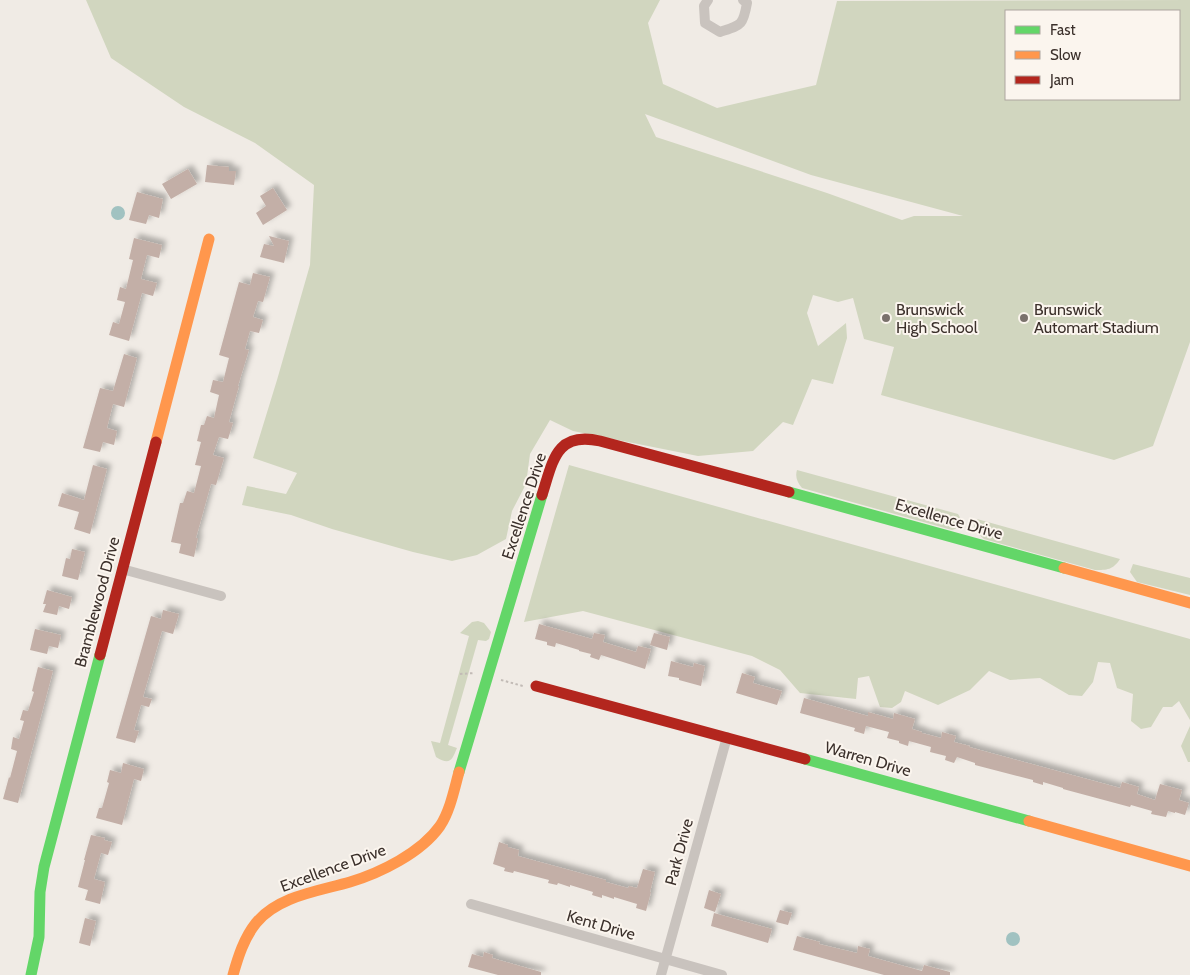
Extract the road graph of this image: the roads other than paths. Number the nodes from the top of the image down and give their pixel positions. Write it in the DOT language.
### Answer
graph roads {
  1 [pos="708,0"];
  2 [pos="743,0"];
  3 [pos="209,239"];
  4 [pos="122,569"];
  5 [pos="221,596"];
  6 [pos="1190,603"];
  7 [pos="536,686"];
  8 [pos="727,737"];
  9 [pos="1190,866"];
  10 [pos="471,904"];
  11 [pos="665,959"];
  12 [pos="31,975"];
  13 [pos="233,975"];
  14 [pos="661,975"];
  15 [pos="722,975"];
  1 -- 2 [label="street"];
  3 -- 4 [label="street, Bramblewood Drive"];
  4 -- 5 [label="street"];
  4 -- 12 [label="street, Bramblewood Drive"];
  6 -- 13 [label="street, Excellence Drive"];
  7 -- 8 [label="street, Warren Drive"];
  8 -- 9 [label="street, Warren Drive"];
  8 -- 11 [label="street, Park Drive"];
  10 -- 11 [label="street, Kent Drive"];
  11 -- 14 [label="street, Park Drive"];
  11 -- 15 [label="street, Kent Drive"];
}
